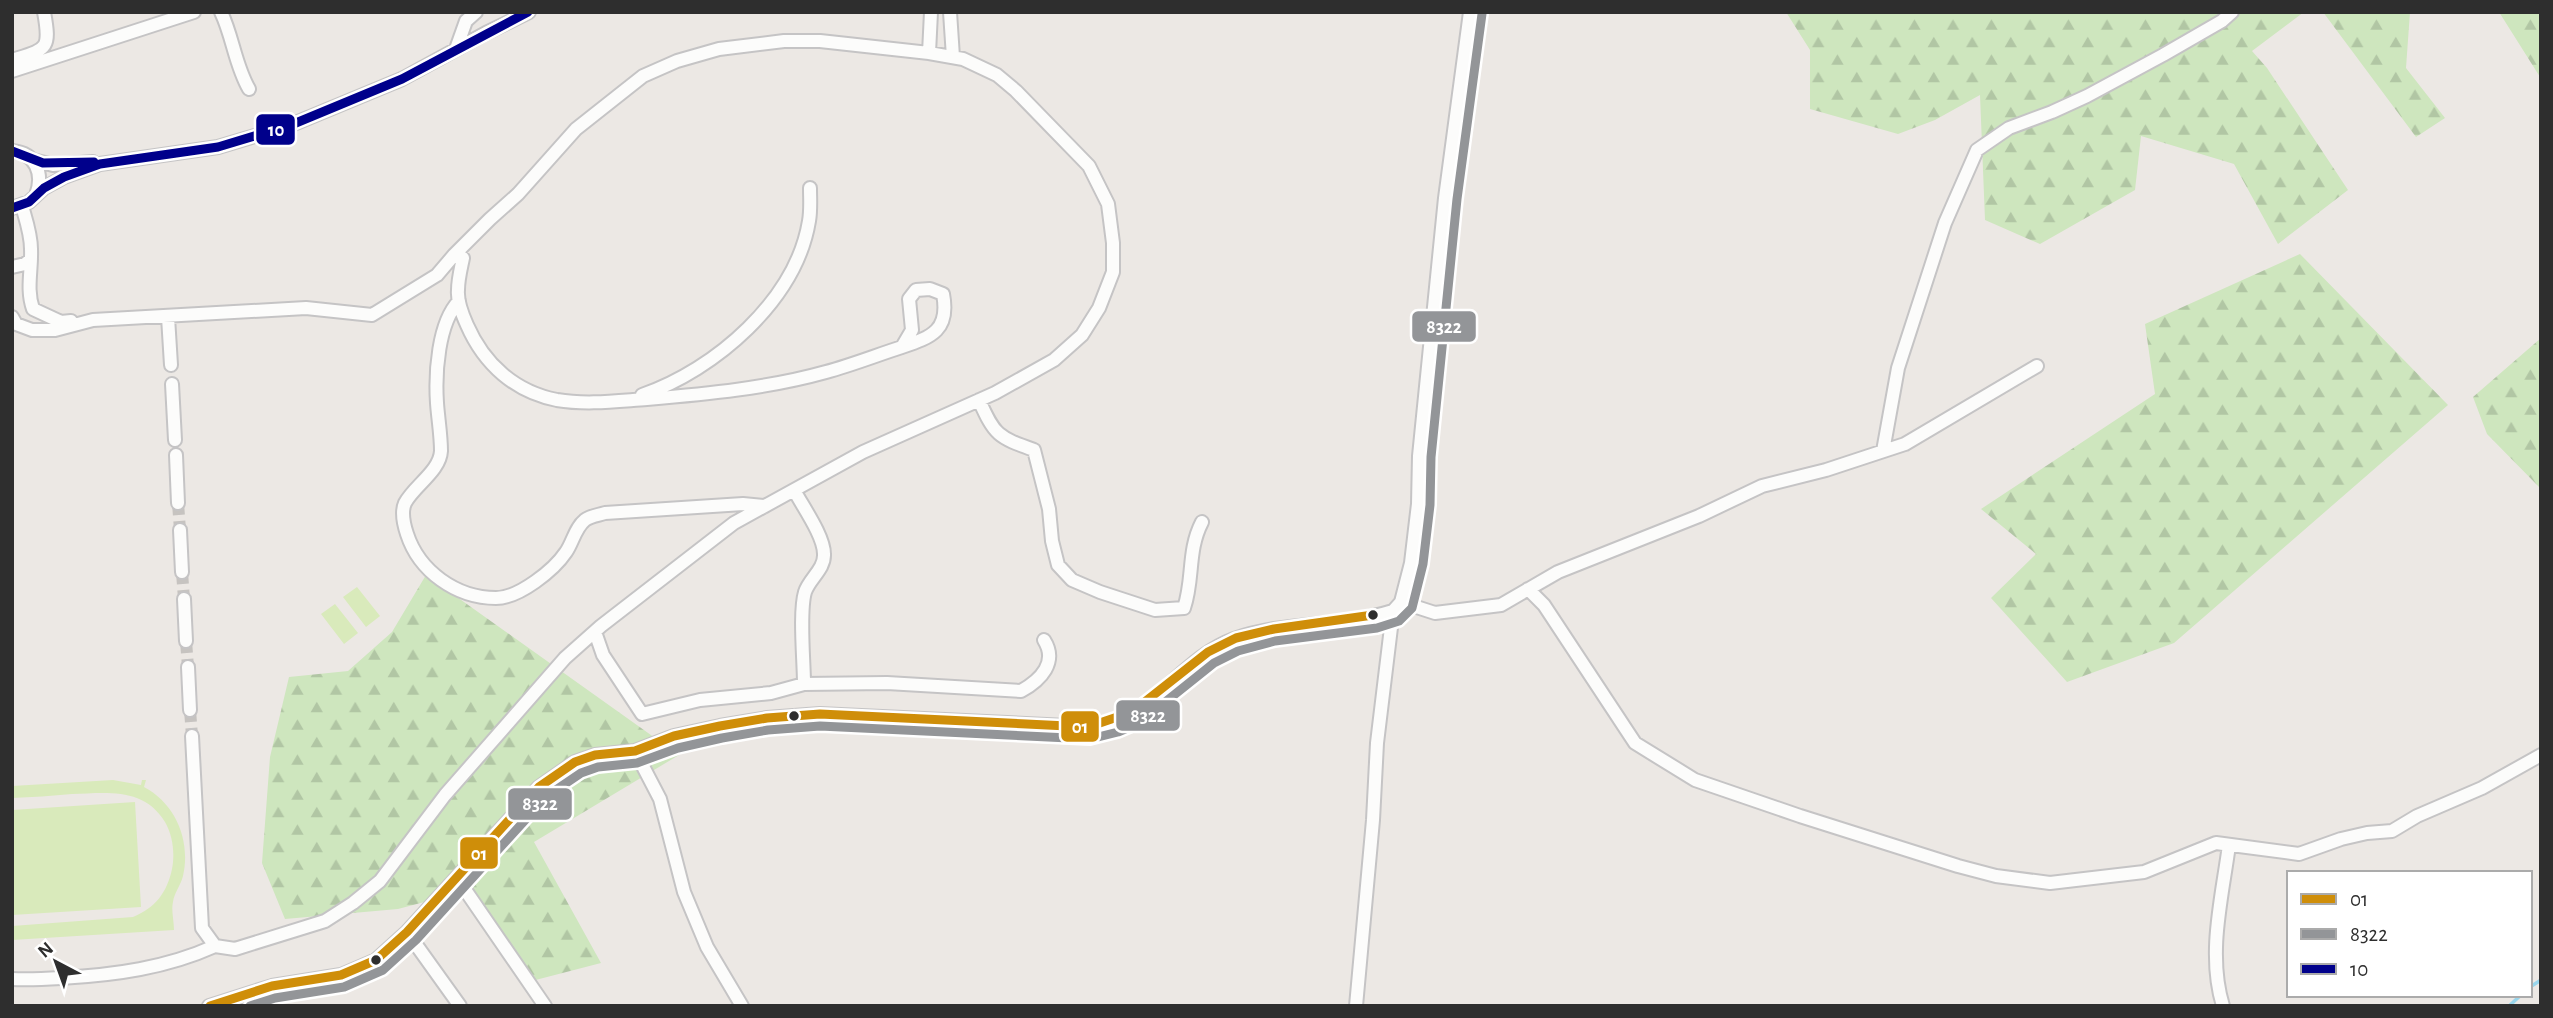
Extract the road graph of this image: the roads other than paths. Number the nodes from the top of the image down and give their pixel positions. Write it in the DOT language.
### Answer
graph roads {
  1 [pos="44,12"];
  2 [pos="194,12"];
  3 [pos="220,12"];
  4 [pos="529,12"];
  5 [pos="931,12"];
  6 [pos="950,12"];
  7 [pos="1470,12"];
  8 [pos="2232,12"];
  9 [pos="475,13"];
  10 [pos="155,18"];
  11 [pos="456,49"];
  12 [pos="929,53"];
  13 [pos="953,57"];
  14 [pos="12,60"];
  15 [pos="12,71"];
  16 [pos="249,89"];
  17 [pos="12,151"];
  18 [pos="33,160"];
  19 [pos="100,164"];
  20 [pos="810,188"];
  21 [pos="36,195"];
  22 [pos="17,207"];
  23 [pos="454,255"];
  24 [pos="31,259"];
  25 [pos="12,267"];
  26 [pos="459,301"];
  27 [pos="12,317"];
  28 [pos="168,317"];
  29 [pos="93,320"];
  30 [pos="902,347"];
  31 [pos="171,365"];
  32 [pos="2037,366"];
  33 [pos="172,384"];
  34 [pos="979,400"];
  35 [pos="625,401"];
  36 [pos="175,440"];
  37 [pos="1883,451"];
  38 [pos="176,455"];
  39 [pos="794,491"];
  40 [pos="178,503"];
  41 [pos="765,506"];
  42 [pos="1202,522"];
  43 [pos="180,530"];
  44 [pos="182,572"];
  45 [pos="1528,589"];
  46 [pos="184,599"];
  47 [pos="1397,606"];
  48 [pos="595,632"];
  49 [pos="186,640"];
  50 [pos="1044,640"];
  51 [pos="188,667"];
  52 [pos="804,684"];
  53 [pos="190,710"];
  54 [pos="192,736"];
  55 [pos="635,751"];
  56 [pos="2541,755"];
  57 [pos="2229,845"];
  58 [pos="457,878"];
  59 [pos="407,932"];
  60 [pos="215,946"];
  61 [pos="12,979"];
  62 [pos="209,1006"];
  63 [pos="460,1006"];
  64 [pos="545,1006"];
  65 [pos="743,1006"];
  66 [pos="1356,1006"];
  67 [pos="2223,1006"];
  1 -- 14 [label="street"];
  2 -- 10 [label="street"];
  3 -- 16 [label="street"];
  4 -- 11 [label="street"];
  5 -- 12 [label="street"];
  6 -- 13 [label="street"];
  7 -- 47 [label="street"];
  8 -- 37 [label="street"];
  9 -- 11 [label="street"];
  10 -- 15 [label="street"];
  11 -- 19 [label="street"];
  12 -- 13 [label="street"];
  12 -- 23 [label="street"];
  13 -- 34 [label="street"];
  17 -- 18 [label="street"];
  18 -- 19 [label="street"];
  18 -- 21 [label="street"];
  19 -- 21 [label="street"];
  20 -- 35 [label="street"];
  21 -- 22 [label="street"];
  22 -- 24 [label="street"];
  23 -- 26 [label="street"];
  23 -- 28 [label="street"];
  24 -- 25 [label="street"];
  24 -- 29 [label="street"];
  26 -- 35 [label="street"];
  26 -- 41 [label="street"];
  27 -- 29 [label="street"];
  28 -- 29 [label="street"];
  28 -- 31 [label="street"];
  30 -- 30 [label="street"];
  30 -- 35 [label="street"];
  32 -- 37 [label="street"];
  33 -- 36 [label="street"];
  34 -- 39 [label="street"];
  34 -- 42 [label="street"];
  37 -- 45 [label="street"];
  38 -- 40 [label="street"];
  39 -- 41 [label="street"];
  39 -- 52 [label="street"];
  41 -- 48 [label="street"];
  43 -- 44 [label="street"];
  45 -- 47 [label="street"];
  45 -- 57 [label="street"];
  46 -- 49 [label="street"];
  47 -- 55 [label="street"];
  47 -- 66 [label="street"];
  48 -- 52 [label="street"];
  48 -- 60 [label="street"];
  50 -- 52 [label="street"];
  51 -- 53 [label="street"];
  54 -- 60 [label="street"];
  55 -- 58 [label="street"];
  55 -- 65 [label="street"];
  56 -- 57 [label="street"];
  57 -- 67 [label="street"];
  58 -- 59 [label="street"];
  58 -- 64 [label="street"];
  59 -- 62 [label="street"];
  59 -- 63 [label="street"];
  60 -- 61 [label="street"];
}
